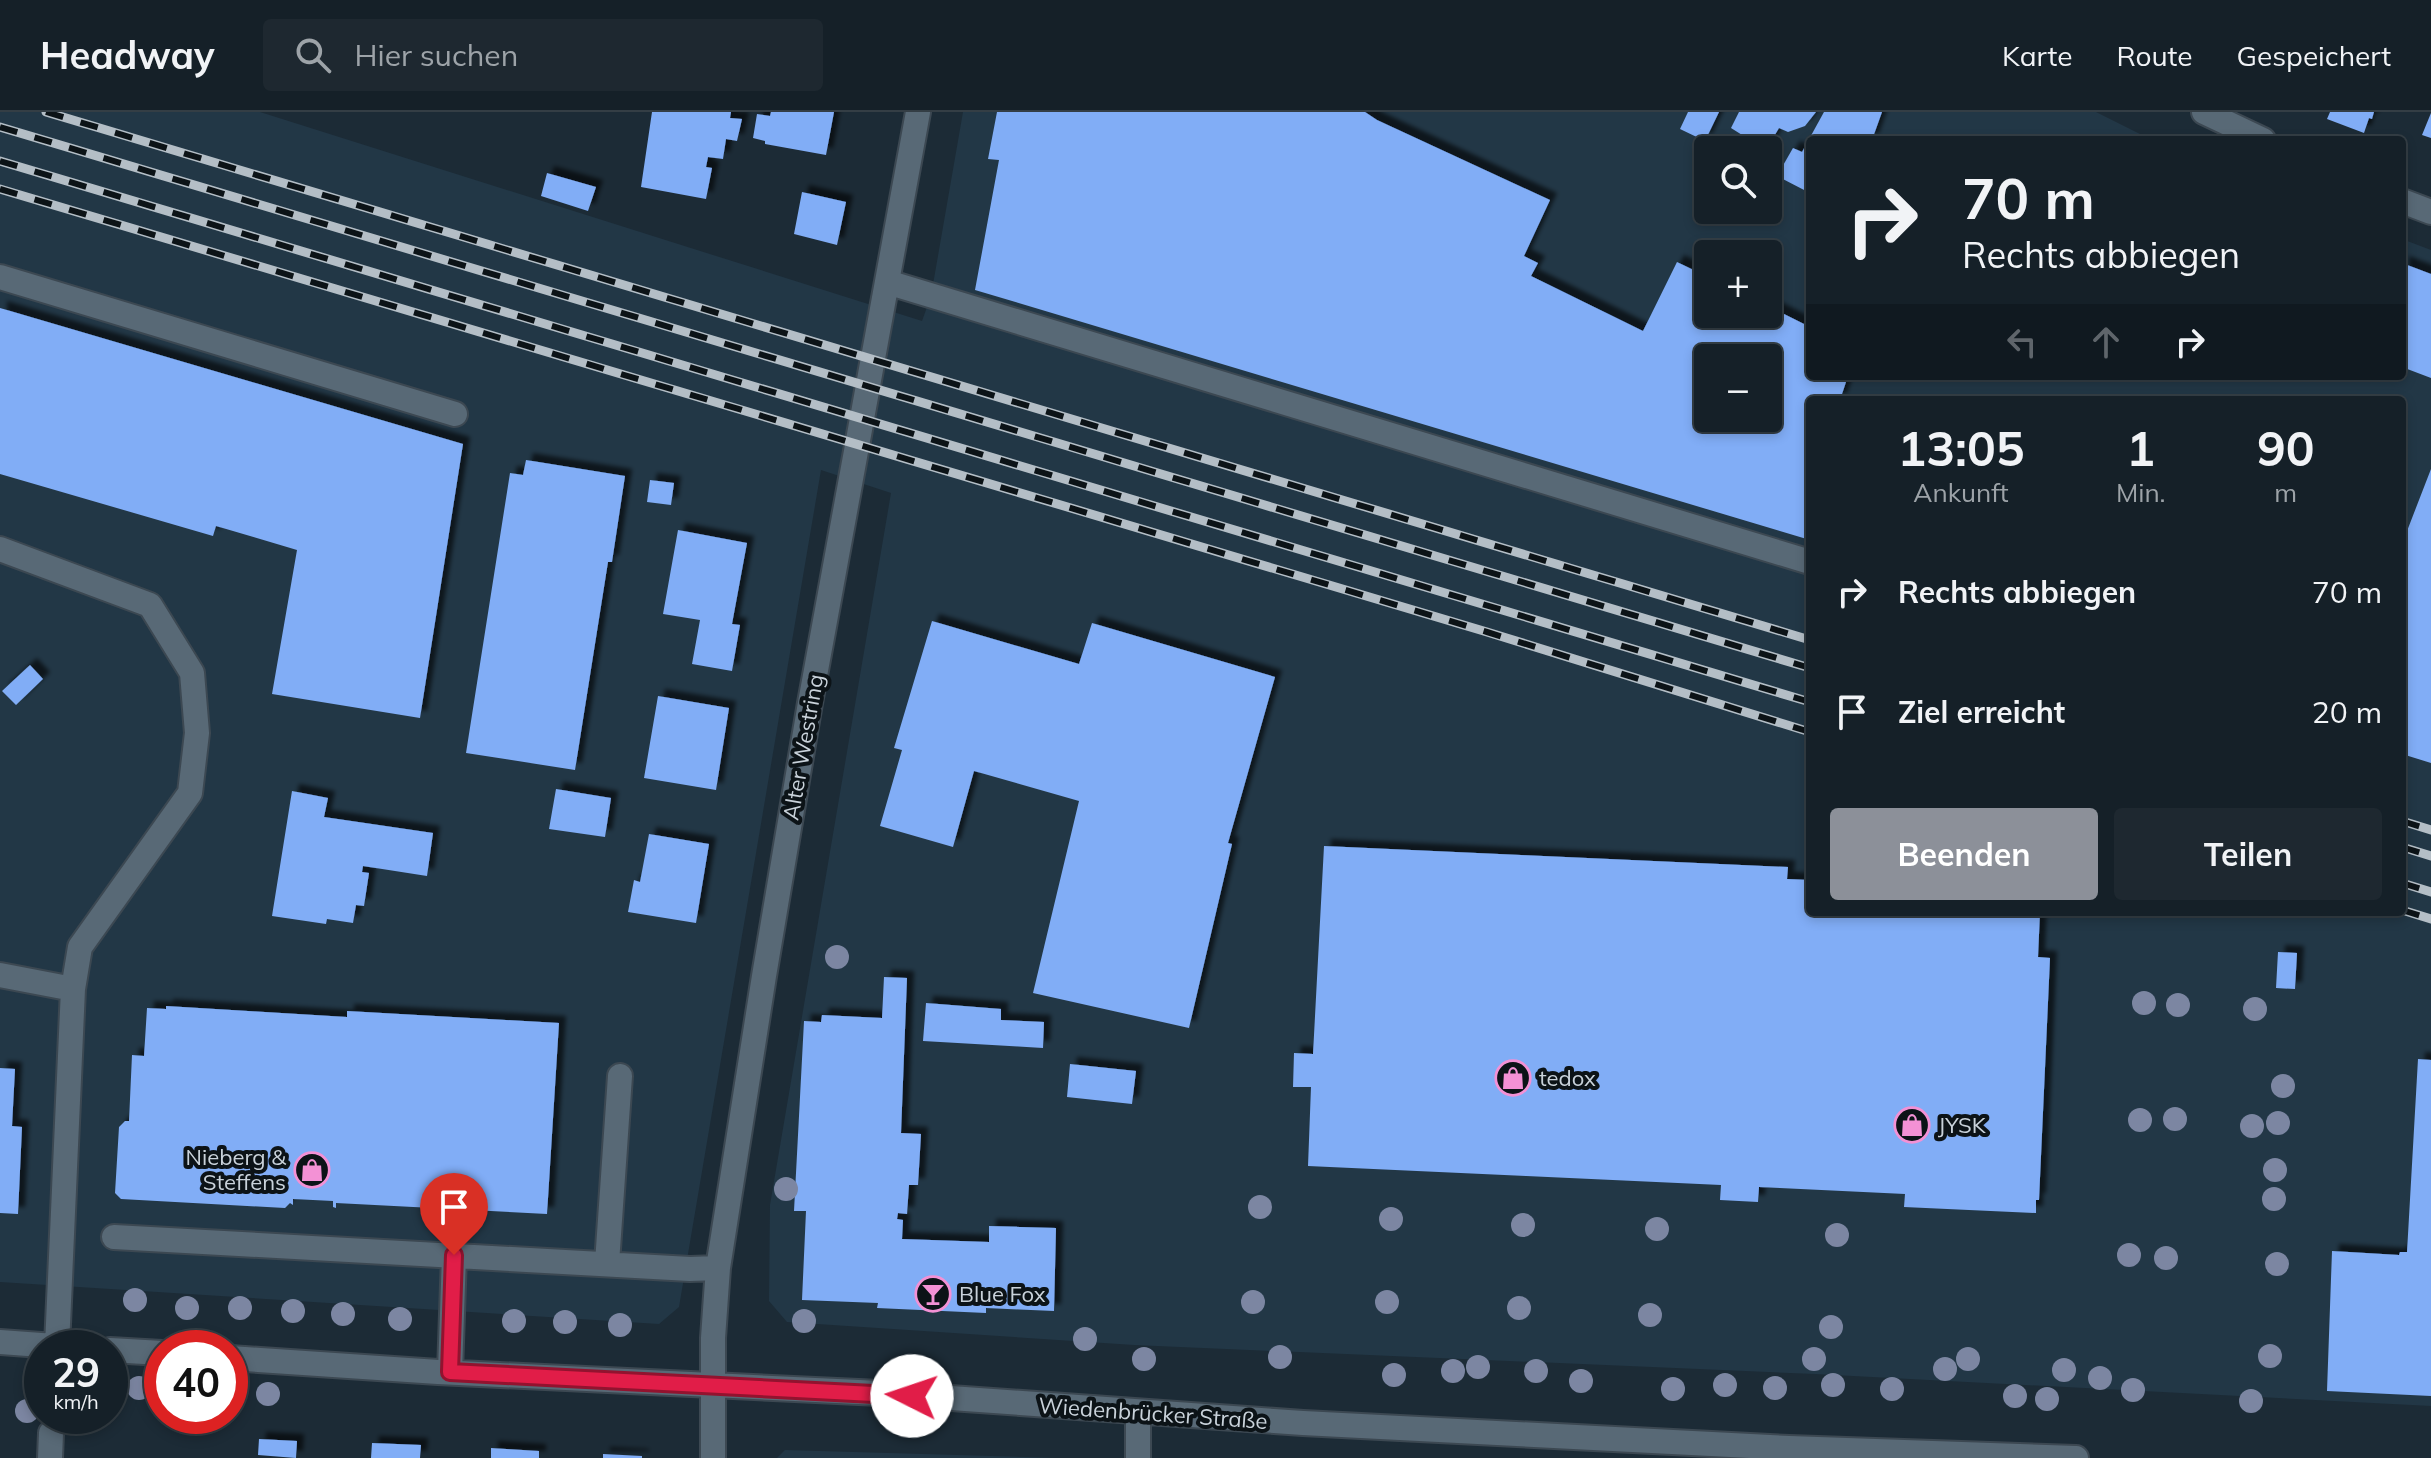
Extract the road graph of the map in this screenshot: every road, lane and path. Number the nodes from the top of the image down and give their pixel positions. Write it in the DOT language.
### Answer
graph roads {
  1 [pos="918,112"];
  2 [pos="2204,112"];
  3 [pos="2249,136"];
  4 [pos="2406,203"];
  5 [pos="2431,212"];
  6 [pos="0,277"];
  7 [pos="887,282"];
  8 [pos="455,414"];
  9 [pos="0,549"];
  10 [pos="1806,561"];
  11 [pos="0,975"];
  12 [pos="73,989"];
  13 [pos="620,1076"];
  14 [pos="114,1237"];
  15 [pos="454,1255"];
  16 [pos="607,1263"];
  17 [pos="718,1268"];
  18 [pos="58,1330"];
  19 [pos="0,1342"];
  20 [pos="24,1344"];
  21 [pos="248,1359"];
  22 [pos="450,1372"];
  23 [pos="712,1386"];
  24 [pos="1138,1412"];
  25 [pos="51,1434"];
  26 [pos="1790,1453"];
  27 [pos="50,1458"];
  28 [pos="713,1458"];
  29 [pos="1138,1458"];
  30 [pos="2076,1458"];
  1 -- 7 [label="street, Alter Westring"];
  2 -- 3 [label="street"];
  4 -- 5 [label="street"];
  6 -- 8 [label="street"];
  7 -- 10 [label="street"];
  7 -- 17 [label="street, Alter Westring"];
  9 -- 12 [label="street"];
  11 -- 12 [label="street"];
  12 -- 18 [label="street"];
  13 -- 16 [label="street"];
  14 -- 15 [label="street"];
  15 -- 16 [label="street"];
  15 -- 22 [label="street"];
  16 -- 17 [label="street"];
  17 -- 23 [label="street, Alter Westring"];
  19 -- 20 [label="street"];
  21 -- 22 [label="street, Wiedenbrücker Straße"];
  22 -- 23 [label="street, Wiedenbrücker Straße"];
  23 -- 24 [label="street, Wiedenbrücker Straße"];
  23 -- 28 [label="street, Alter Westring"];
  24 -- 26 [label="street, Wiedenbrücker Straße"];
  24 -- 29 [label="street"];
  25 -- 27 [label="street"];
  26 -- 30 [label="street, Wiedenbrücker Straße"];
}
